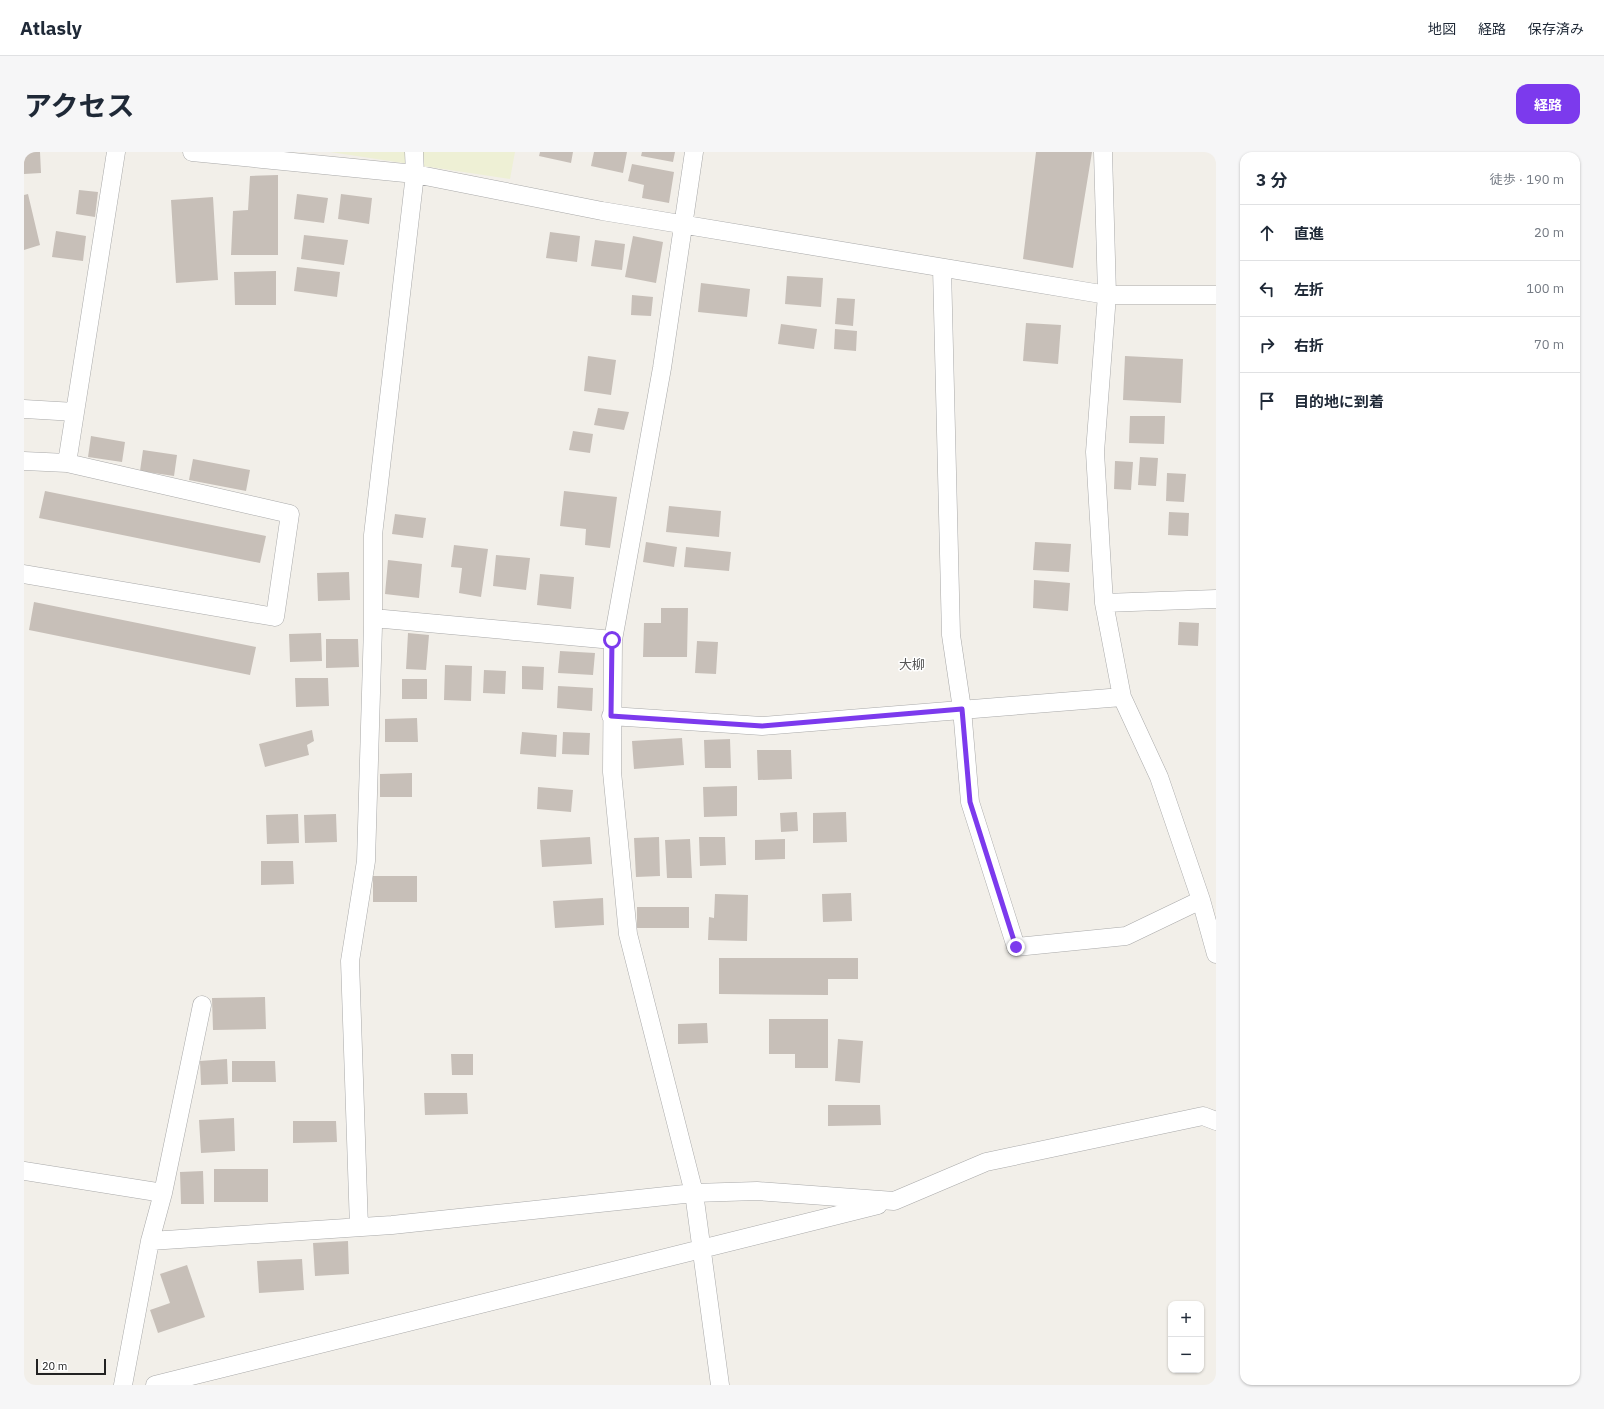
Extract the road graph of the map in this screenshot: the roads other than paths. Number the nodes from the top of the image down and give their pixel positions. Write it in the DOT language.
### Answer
graph roads {
  1 [pos="116,152"];
  2 [pos="192,152"];
  3 [pos="414,152"];
  4 [pos="694,152"];
  5 [pos="1103,152"];
  6 [pos="415,174"];
  7 [pos="682,224"];
  8 [pos="942,268"];
  9 [pos="1216,295"];
  10 [pos="1107,296"];
  11 [pos="24,408"];
  12 [pos="75,412"];
  13 [pos="24,461"];
  14 [pos="67,463"];
  15 [pos="24,574"];
  16 [pos="1216,599"];
  17 [pos="1104,603"];
  18 [pos="373,618"];
  19 [pos="612,640"];
  20 [pos="1122,697"];
  21 [pos="962,709"];
  22 [pos="611,716"];
  23 [pos="1207,907"];
  24 [pos="1216,954"];
  25 [pos="202,1005"];
  26 [pos="1216,1121"];
  27 [pos="24,1171"];
  28 [pos="163,1193"];
  29 [pos="694,1193"];
  30 [pos="894,1201"];
  31 [pos="359,1227"];
  32 [pos="150,1241"];
  33 [pos="702,1249"];
  34 [pos="124,1385"];
  35 [pos="155,1385"];
  36 [pos="720,1385"];
  1 -- 12 [label="street"];
  2 -- 6 [label="street"];
  3 -- 6 [label="street"];
  4 -- 7 [label="street"];
  5 -- 10 [label="street"];
  6 -- 7 [label="street"];
  6 -- 18 [label="street"];
  7 -- 8 [label="street"];
  7 -- 19 [label="street"];
  8 -- 10 [label="street"];
  8 -- 21 [label="street"];
  9 -- 10 [label="street"];
  10 -- 17 [label="street"];
  11 -- 12 [label="street"];
  12 -- 14 [label="street"];
  13 -- 14 [label="street"];
  14 -- 15 [label="street"];
  16 -- 17 [label="street"];
  17 -- 20 [label="street"];
  18 -- 19 [label="street"];
  18 -- 31 [label="street"];
  19 -- 22 [label="street"];
  20 -- 21 [label="street"];
  20 -- 23 [label="street"];
  21 -- 22 [label="street"];
  21 -- 23 [label="street"];
  22 -- 29 [label="street"];
  23 -- 24 [label="street"];
  25 -- 28 [label="street"];
  26 -- 30 [label="street"];
  27 -- 28 [label="street"];
  28 -- 32 [label="street"];
  29 -- 30 [label="street"];
  29 -- 31 [label="street"];
  29 -- 33 [label="street"];
  30 -- 33 [label="street"];
  31 -- 32 [label="street"];
  32 -- 34 [label="street"];
  33 -- 35 [label="street"];
  33 -- 36 [label="street"];
}
